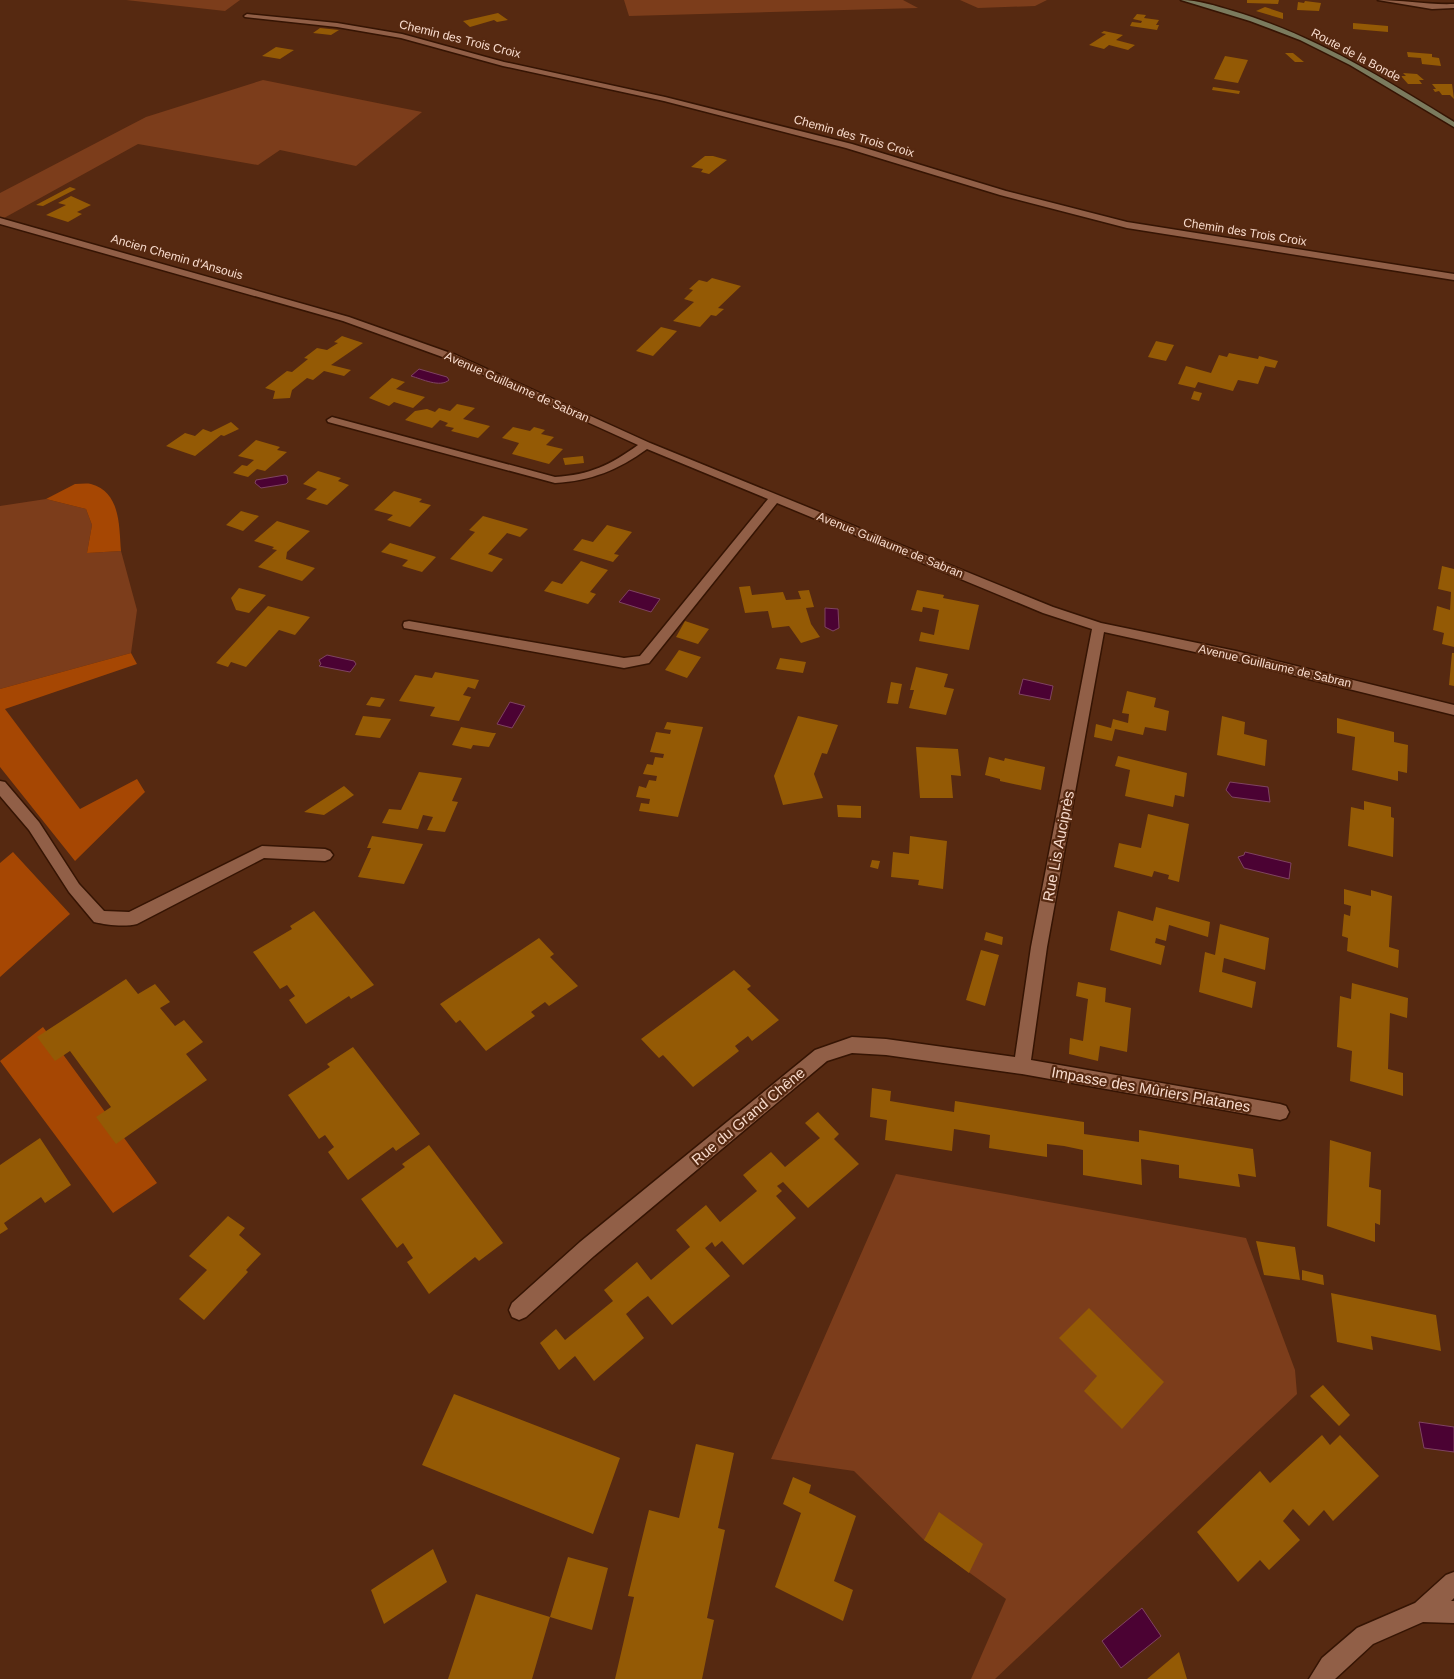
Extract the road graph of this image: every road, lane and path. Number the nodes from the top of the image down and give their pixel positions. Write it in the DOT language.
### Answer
graph roads {
  1 [pos="1184,0"];
  2 [pos="1381,0"];
  3 [pos="1454,6"];
  4 [pos="247,16"];
  5 [pos="1452,122"];
  6 [pos="0,221"];
  7 [pos="1454,277"];
  8 [pos="346,319"];
  9 [pos="332,420"];
  10 [pos="646,445"];
  11 [pos="775,498"];
  12 [pos="409,625"];
  13 [pos="1098,627"];
  14 [pos="1454,710"];
  15 [pos="0,786"];
  16 [pos="326,855"];
  17 [pos="1022,1066"];
  18 [pos="1280,1112"];
  19 [pos="519,1310"];
  20 [pos="1454,1583"];
  21 [pos="1423,1611"];
  22 [pos="1454,1612"];
  23 [pos="1321,1679"];
  1 -- 5 [label="main road, Route de la Bonde"];
  2 -- 3 [label="street"];
  4 -- 7 [label="street, Chemin des Trois Croix"];
  6 -- 8 [label="street, Ancien Chemin d'Ansouis"];
  8 -- 10 [label="street, Avenue Guillaume de Sabran"];
  9 -- 10 [label="street"];
  10 -- 11 [label="street, Avenue Guillaume de Sabran"];
  11 -- 12 [label="street"];
  11 -- 13 [label="street, Avenue Guillaume de Sabran"];
  13 -- 14 [label="street, Avenue Guillaume de Sabran"];
  13 -- 17 [label="street, Rue Lis Auciprès"];
  15 -- 16 [label="street"];
  17 -- 18 [label="street, Impasse des Mûriers Platanes"];
  17 -- 19 [label="street, Rue du Grand Chêne"];
  20 -- 21 [label="street"];
  21 -- 22 [label="street"];
  21 -- 23 [label="street"];
}
